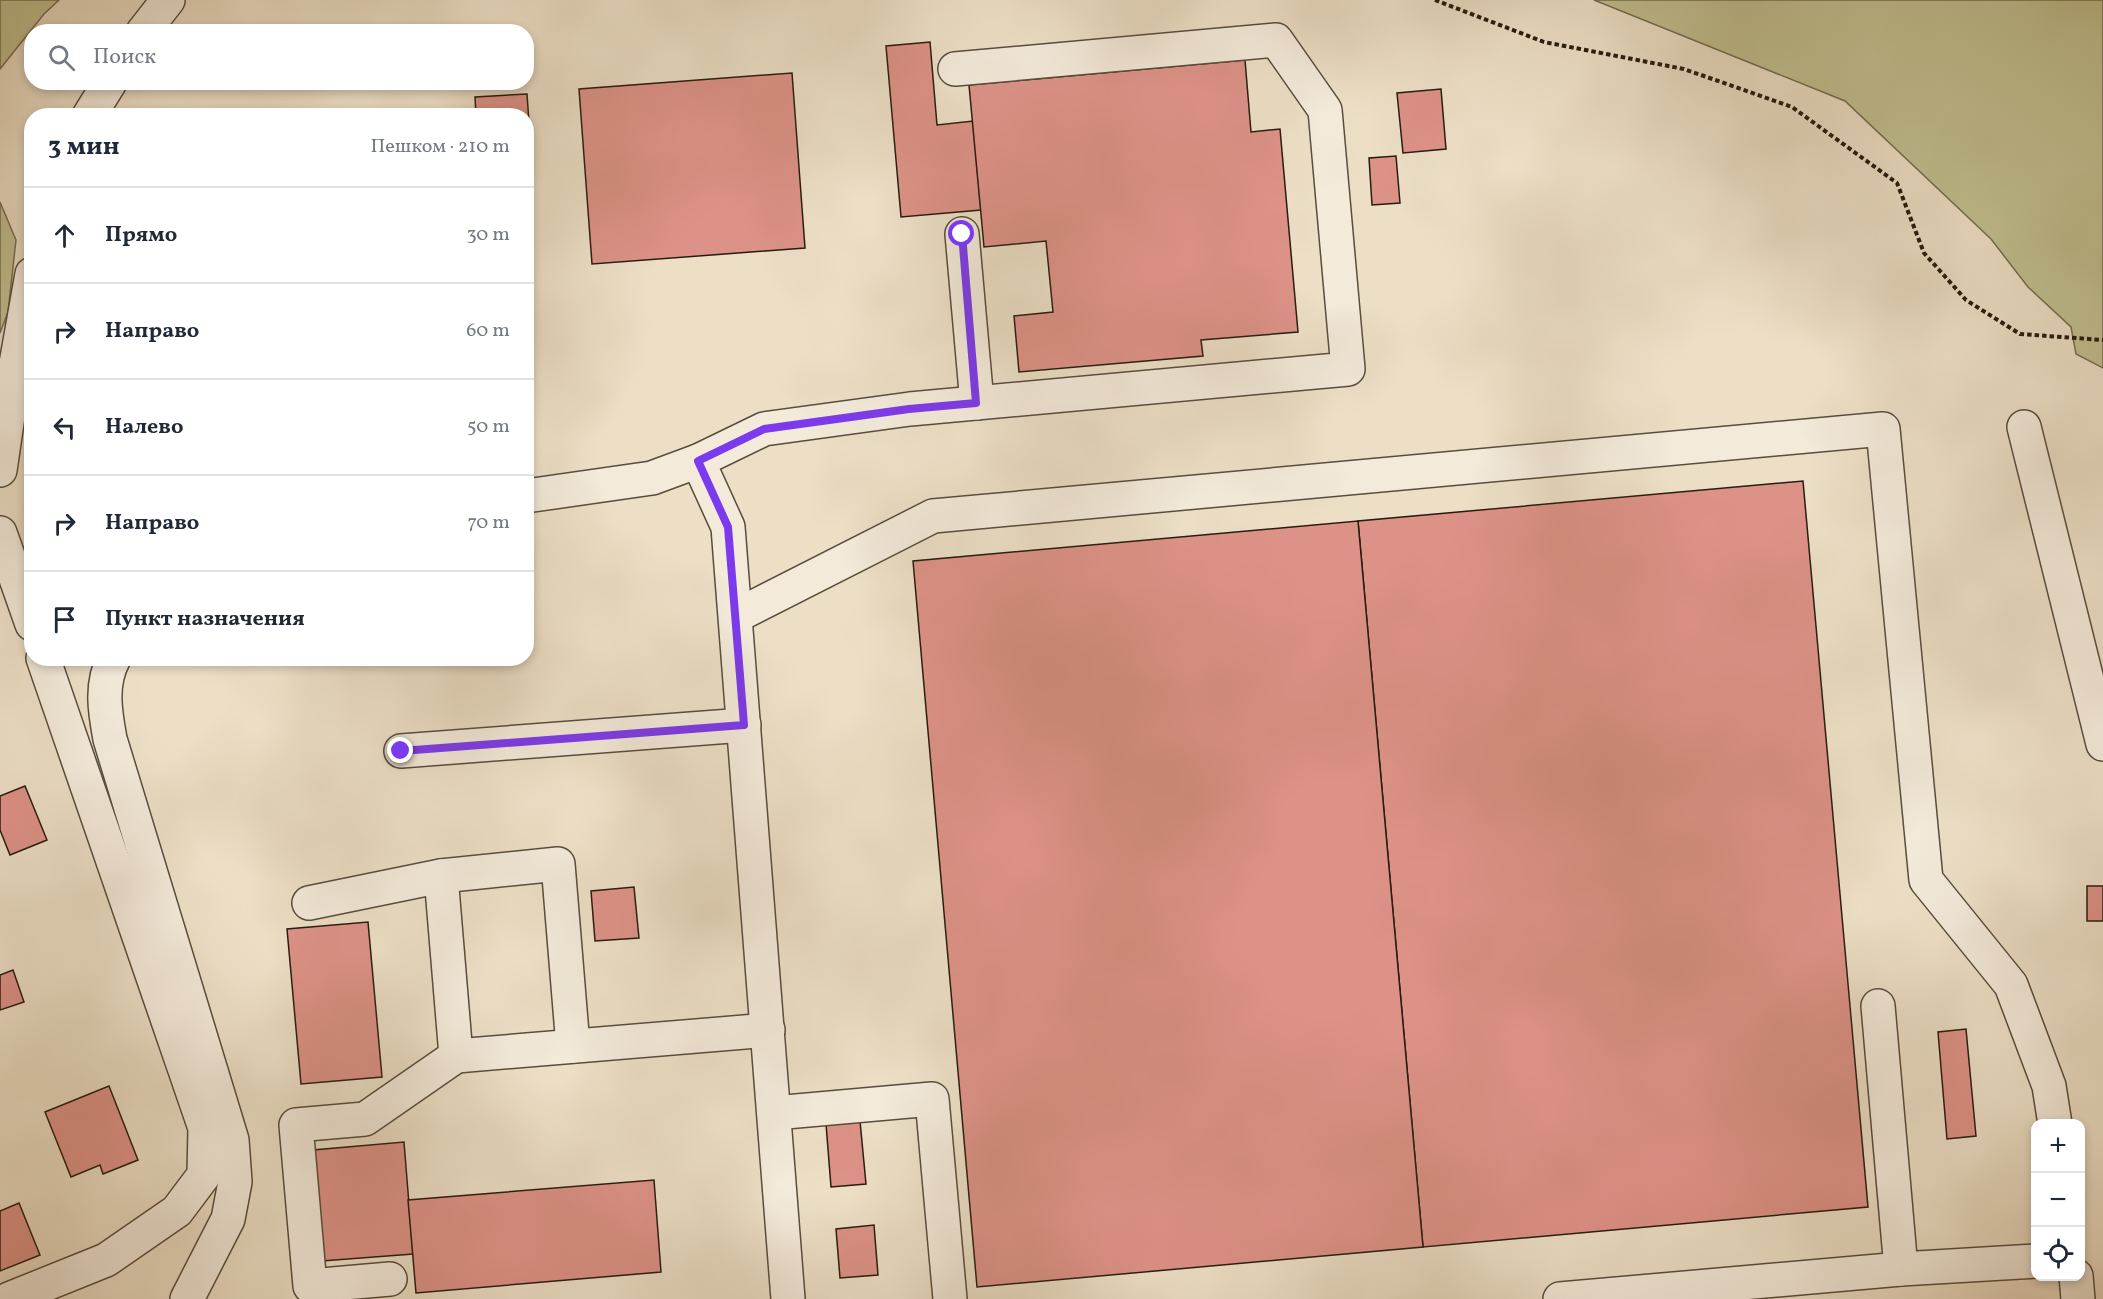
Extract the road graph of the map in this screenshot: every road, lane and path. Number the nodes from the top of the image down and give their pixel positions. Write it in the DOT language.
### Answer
graph roads {
  1 [pos="168,0"];
  2 [pos="1435,0"];
  3 [pos="149,24"];
  4 [pos="955,69"];
  5 [pos="105,90"];
  6 [pos="94,108"];
  7 [pos="962,234"];
  8 [pos="24,319"];
  9 [pos="2103,340"];
  10 [pos="976,403"];
  11 [pos="2025,427"];
  12 [pos="698,461"];
  13 [pos="0,470"];
  14 [pos="534,495"];
  15 [pos="0,533"];
  16 [pos="24,601"];
  17 [pos="736,616"];
  18 [pos="46,666"];
  19 [pos="111,666"];
  20 [pos="744,725"];
  21 [pos="2103,744"];
  22 [pos="401,751"];
  23 [pos="441,876"];
  24 [pos="309,903"];
  25 [pos="1878,1006"];
  26 [pos="768,1030"];
  27 [pos="573,1046"];
  28 [pos="456,1056"];
  29 [pos="774,1113"];
  30 [pos="2054,1119"];
  31 [pos="2031,1261"];
  32 [pos="1901,1269"];
  33 [pos="390,1279"];
  34 [pos="2076,1281"];
  35 [pos="9,1299"];
  36 [pos="187,1299"];
  37 [pos="788,1299"];
  38 [pos="950,1299"];
  39 [pos="1560,1299"];
  40 [pos="2078,1299"];
  1 -- 3 [label="street"];
  2 -- 9 [label="path"];
  4 -- 10 [label="street"];
  5 -- 6 [label="street"];
  7 -- 10 [label="street"];
  8 -- 13 [label="street"];
  10 -- 12 [label="street"];
  11 -- 21 [label="street"];
  12 -- 14 [label="street"];
  12 -- 17 [label="street"];
  15 -- 16 [label="street"];
  17 -- 20 [label="street"];
  17 -- 30 [label="street"];
  18 -- 35 [label="street"];
  19 -- 36 [label="street"];
  20 -- 22 [label="street"];
  20 -- 26 [label="street"];
  23 -- 24 [label="street"];
  23 -- 27 [label="street"];
  23 -- 28 [label="street"];
  25 -- 32 [label="street"];
  26 -- 27 [label="street"];
  26 -- 29 [label="street"];
  27 -- 28 [label="street"];
  28 -- 33 [label="street"];
  29 -- 37 [label="street"];
  29 -- 38 [label="street"];
  31 -- 32 [label="street"];
  32 -- 39 [label="street"];
  34 -- 40 [label="street"];
}
